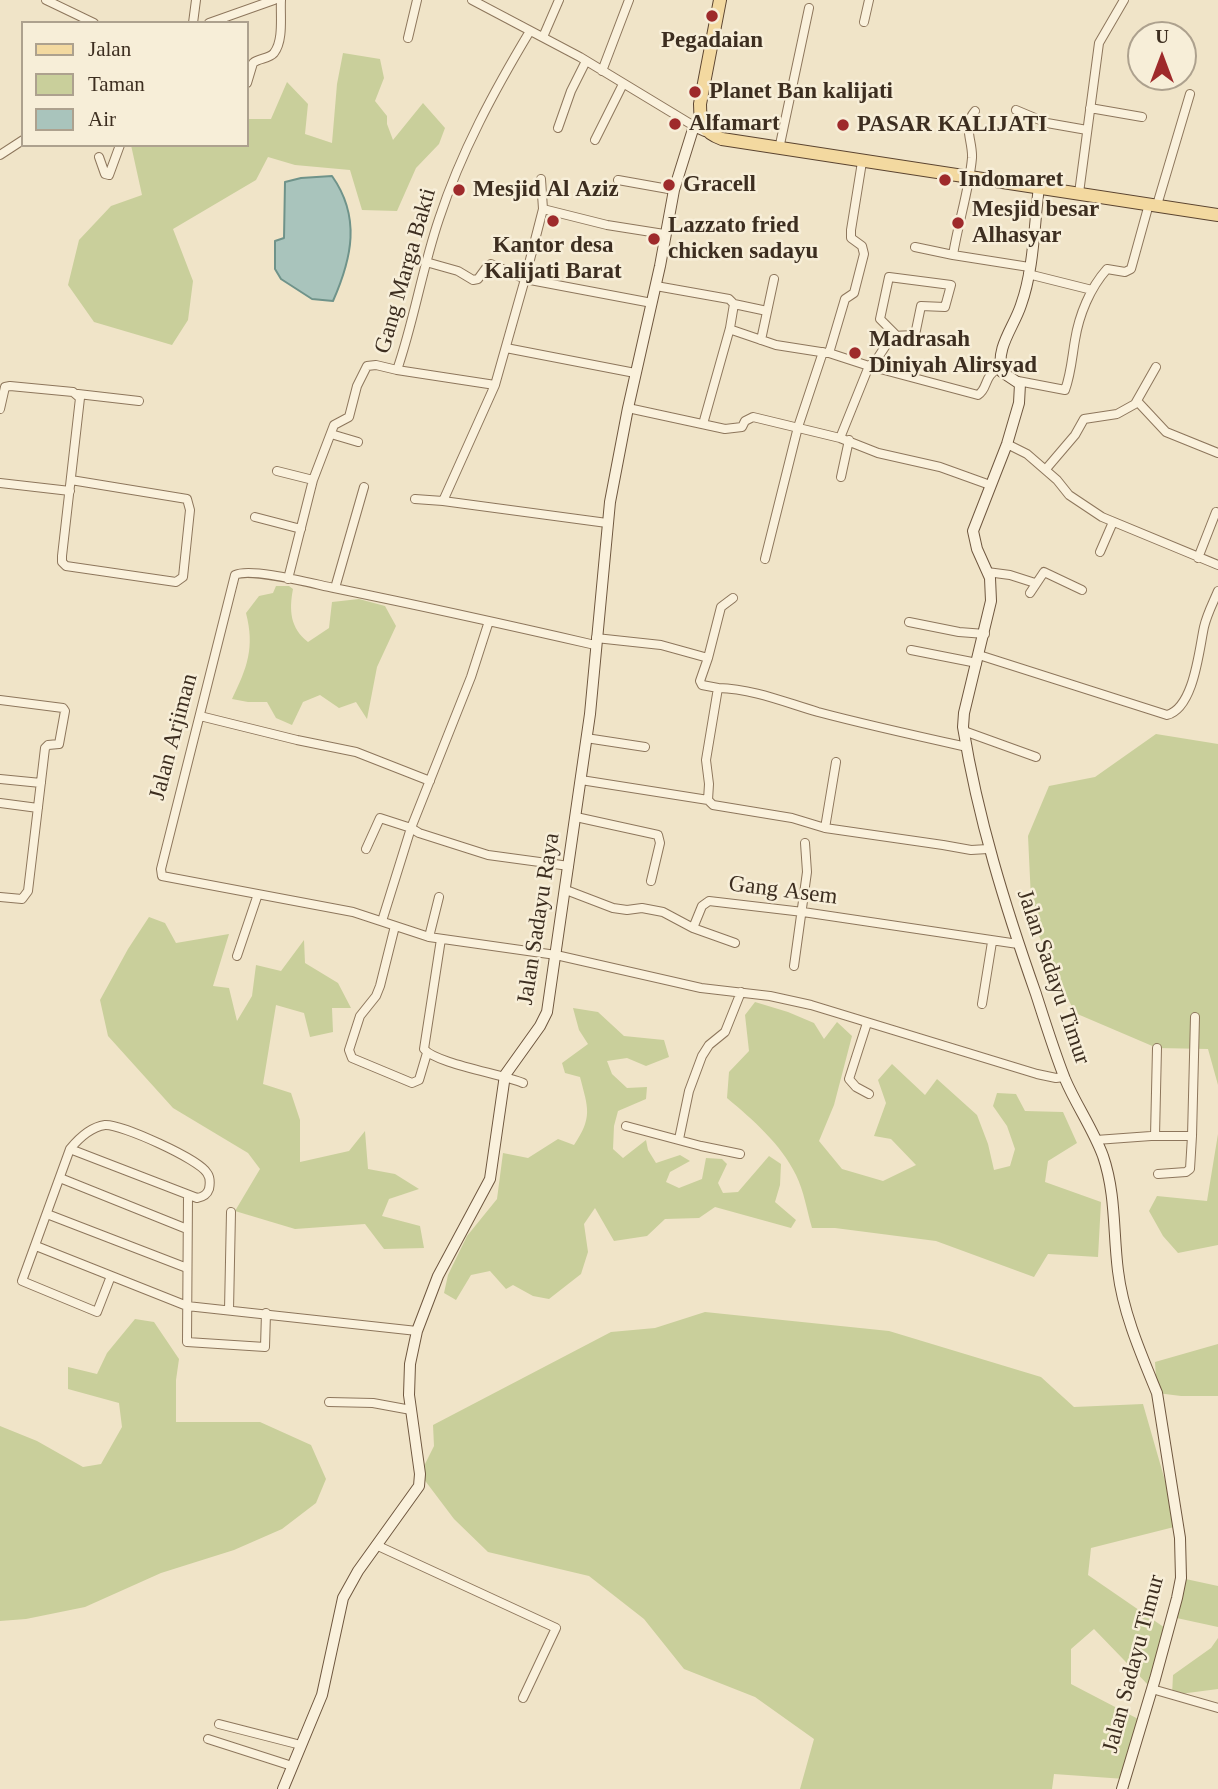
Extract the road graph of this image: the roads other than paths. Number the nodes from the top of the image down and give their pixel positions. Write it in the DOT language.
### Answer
graph roads {
  1 [pos="46,0"];
  2 [pos="196,0"];
  3 [pos="274,0"];
  4 [pos="281,0"];
  5 [pos="417,0"];
  6 [pos="471,0"];
  7 [pos="559,0"];
  8 [pos="629,0"];
  9 [pos="720,0"];
  10 [pos="869,0"];
  11 [pos="1124,0"];
  12 [pos="487,3"];
  13 [pos="809,8"];
  14 [pos="90,21"];
  15 [pos="193,21"];
  16 [pos="215,21"];
  17 [pos="864,22"];
  18 [pos="530,30"];
  19 [pos="543,37"];
  20 [pos="408,38"];
  21 [pos="586,61"];
  22 [pos="601,71"];
  23 [pos="248,80"];
  24 [pos="622,84"];
  25 [pos="1190,94"];
  26 [pos="1090,108"];
  27 [pos="1016,110"];
  28 [pos="975,111"];
  29 [pos="1142,117"];
  30 [pos="558,128"];
  31 [pos="699,128"];
  32 [pos="1087,130"];
  33 [pos="595,140"];
  34 [pos="21,142"];
  35 [pos="119,147"];
  36 [pos="779,149"];
  37 [pos="0,155"];
  38 [pos="99,158"];
  39 [pos="862,162"];
  40 [pos="969,177"];
  41 [pos="541,179"];
  42 [pos="618,180"];
  43 [pos="1039,187"];
  44 [pos="674,190"];
  45 [pos="1079,193"];
  46 [pos="1153,205"];
  47 [pos="543,209"];
  48 [pos="1218,215"];
  49 [pos="664,234"];
  50 [pos="915,247"];
  51 [pos="953,255"];
  52 [pos="426,262"];
  53 [pos="1029,270"];
  54 [pos="525,279"];
  55 [pos="774,279"];
  56 [pos="656,286"];
  57 [pos="1092,290"];
  58 [pos="652,303"];
  59 [pos="734,304"];
  60 [pos="767,311"];
  61 [pos="730,328"];
  62 [pos="895,334"];
  63 [pos="761,340"];
  64 [pos="506,348"];
  65 [pos="826,353"];
  66 [pos="869,366"];
  67 [pos="1000,366"];
  68 [pos="1156,367"];
  69 [pos="397,370"];
  70 [pos="635,373"];
  71 [pos="1018,381"];
  72 [pos="495,385"];
  73 [pos="78,394"];
  74 [pos="139,401"];
  75 [pos="1138,402"];
  76 [pos="628,408"];
  77 [pos="0,409"];
  78 [pos="703,424"];
  79 [pos="798,427"];
  80 [pos="331,434"];
  81 [pos="845,439"];
  82 [pos="358,442"];
  83 [pos="1007,444"];
  84 [pos="1218,453"];
  85 [pos="1046,469"];
  86 [pos="277,471"];
  87 [pos="841,477"];
  88 [pos="71,480"];
  89 [pos="313,480"];
  90 [pos="0,483"];
  91 [pos="990,485"];
  92 [pos="364,487"];
  93 [pos="70,491"];
  94 [pos="415,499"];
  95 [pos="443,501"];
  96 [pos="1216,512"];
  97 [pos="255,517"];
  98 [pos="607,523"];
  99 [pos="1113,523"];
  100 [pos="301,529"];
  101 [pos="1100,552"];
  102 [pos="1198,558"];
  103 [pos="765,559"];
  104 [pos="1218,565"];
  105 [pos="987,572"];
  106 [pos="288,579"];
  107 [pos="1035,583"];
  108 [pos="335,588"];
  109 [pos="1082,590"];
  110 [pos="1218,591"];
  111 [pos="1030,593"];
  112 [pos="733,598"];
  113 [pos="489,621"];
  114 [pos="909,622"];
  115 [pos="985,634"];
  116 [pos="595,642"];
  117 [pos="911,650"];
  118 [pos="708,658"];
  119 [pos="978,659"];
  120 [pos="718,688"];
  121 [pos="0,700"];
  122 [pos="200,716"];
  123 [pos="964,731"];
  124 [pos="586,738"];
  125 [pos="645,747"];
  126 [pos="967,747"];
  127 [pos="1036,757"];
  128 [pos="836,762"];
  129 [pos="0,779"];
  130 [pos="581,780"];
  131 [pos="430,781"];
  132 [pos="41,783"];
  133 [pos="708,800"];
  134 [pos="0,803"];
  135 [pos="38,808"];
  136 [pos="576,817"];
  137 [pos="411,828"];
  138 [pos="825,828"];
  139 [pos="805,843"];
  140 [pos="366,849"];
  141 [pos="988,849"];
  142 [pos="569,866"];
  143 [pos="651,881"];
  144 [pos="566,890"];
  145 [pos="257,894"];
  146 [pos="0,897"];
  147 [pos="439,897"];
  148 [pos="803,912"];
  149 [pos="382,921"];
  150 [pos="395,926"];
  151 [pos="693,928"];
  152 [pos="429,937"];
  153 [pos="441,939"];
  154 [pos="992,942"];
  155 [pos="735,943"];
  156 [pos="1018,944"];
  157 [pos="556,955"];
  158 [pos="237,956"];
  159 [pos="794,966"];
  160 [pos="741,992"];
  161 [pos="982,1004"];
  162 [pos="1195,1017"];
  163 [pos="867,1023"];
  164 [pos="1157,1048"];
  165 [pos="427,1053"];
  166 [pos="505,1075"];
  167 [pos="1064,1077"];
  168 [pos="523,1083"];
  169 [pos="869,1094"];
  170 [pos="626,1126"];
  171 [pos="1155,1136"];
  172 [pos="1192,1136"];
  173 [pos="679,1139"];
  174 [pos="1096,1140"];
  175 [pos="70,1149"];
  176 [pos="740,1154"];
  177 [pos="1158,1174"];
  178 [pos="60,1178"];
  179 [pos="188,1195"];
  180 [pos="230,1212"];
  181 [pos="47,1213"];
  182 [pos="187,1229"];
  183 [pos="36,1246"];
  184 [pos="187,1268"];
  185 [pos="111,1276"];
  186 [pos="187,1306"];
  187 [pos="229,1310"];
  188 [pos="266,1313"];
  189 [pos="417,1331"];
  190 [pos="329,1402"];
  191 [pos="411,1410"];
  192 [pos="376,1545"];
  193 [pos="1152,1689"];
  194 [pos="523,1698"];
  195 [pos="1218,1708"];
  196 [pos="219,1724"];
  197 [pos="208,1739"];
  198 [pos="301,1745"];
  199 [pos="292,1766"];
  200 [pos="283,1789"];
  201 [pos="1122,1789"];
  1 -- 14 [label="street"];
  2 -- 15 [label="street"];
  3 -- 16 [label="street"];
  4 -- 23 [label="street"];
  5 -- 20 [label="street"];
  6 -- 12 [label="street"];
  7 -- 19 [label="street"];
  8 -- 22 [label="street"];
  9 -- 31 [label="main road"];
  10 -- 17 [label="street"];
  11 -- 26 [label="street"];
  12 -- 18 [label="street"];
  13 -- 36 [label="street"];
  18 -- 19 [label="street"];
  18 -- 52 [label="street, Gang Marga Bakti"];
  19 -- 21 [label="street"];
  21 -- 22 [label="street"];
  21 -- 30 [label="street"];
  22 -- 24 [label="street"];
  24 -- 31 [label="street"];
  24 -- 33 [label="street"];
  25 -- 46 [label="street"];
  26 -- 29 [label="street"];
  26 -- 32 [label="street"];
  27 -- 32 [label="street"];
  28 -- 40 [label="street"];
  31 -- 36 [label="main road"];
  31 -- 44 [label="street, Jalan Sadayu Raya"];
  32 -- 45 [label="street"];
  34 -- 37 [label="street"];
  35 -- 38 [label="street"];
  36 -- 39 [label="main road"];
  39 -- 40 [label="main road"];
  39 -- 65 [label="street"];
  40 -- 43 [label="main road"];
  40 -- 51 [label="street"];
  41 -- 47 [label="street"];
  42 -- 44 [label="street"];
  43 -- 45 [label="main road"];
  43 -- 53 [label="street"];
  44 -- 49 [label="street, Jalan Sadayu Raya"];
  45 -- 46 [label="main road"];
  46 -- 48 [label="main road"];
  46 -- 57 [label="street"];
  47 -- 49 [label="street"];
  47 -- 54 [label="street"];
  49 -- 56 [label="street, Jalan Sadayu Raya"];
  50 -- 51 [label="street"];
  51 -- 53 [label="street"];
  52 -- 54 [label="street"];
  52 -- 69 [label="street, Gang Marga Bakti"];
  53 -- 57 [label="street"];
  53 -- 67 [label="street"];
  54 -- 58 [label="street"];
  54 -- 64 [label="street"];
  55 -- 60 [label="street"];
  56 -- 58 [label="street, Jalan Sadayu Raya"];
  56 -- 59 [label="street"];
  57 -- 71 [label="street"];
  58 -- 70 [label="street, Jalan Sadayu Raya"];
  59 -- 60 [label="street"];
  59 -- 61 [label="street"];
  60 -- 63 [label="street"];
  61 -- 63 [label="street"];
  61 -- 78 [label="street"];
  62 -- 62 [label="street"];
  62 -- 66 [label="street"];
  63 -- 65 [label="street"];
  64 -- 70 [label="street"];
  64 -- 72 [label="street"];
  65 -- 66 [label="street"];
  65 -- 79 [label="street"];
  66 -- 67 [label="street"];
  66 -- 81 [label="street"];
  67 -- 71 [label="street"];
  68 -- 75 [label="street"];
  69 -- 72 [label="street, Gang Marga Bakti"];
  69 -- 80 [label="street"];
  70 -- 76 [label="street, Jalan Sadayu Raya"];
  71 -- 83 [label="street, Jalan Sadayu Timur"];
  72 -- 95 [label="street"];
  73 -- 74 [label="street"];
  73 -- 77 [label="street"];
  73 -- 88 [label="street"];
  75 -- 84 [label="street"];
  75 -- 85 [label="street"];
  76 -- 78 [label="street"];
  76 -- 98 [label="street, Jalan Sadayu Raya"];
  78 -- 79 [label="street"];
  79 -- 81 [label="street"];
  79 -- 103 [label="street"];
  80 -- 82 [label="street"];
  80 -- 89 [label="street"];
  81 -- 87 [label="street"];
  81 -- 91 [label="street"];
  83 -- 85 [label="street"];
  83 -- 91 [label="street, Jalan Sadayu Timur"];
  85 -- 99 [label="street"];
  86 -- 89 [label="street"];
  88 -- 93 [label="street"];
  88 -- 93 [label="street"];
  89 -- 100 [label="street"];
  90 -- 93 [label="street"];
  91 -- 105 [label="street, Jalan Sadayu Timur"];
  92 -- 108 [label="street"];
  94 -- 95 [label="street"];
  95 -- 98 [label="street"];
  96 -- 102 [label="street"];
  97 -- 100 [label="street"];
  98 -- 116 [label="street, Jalan Sadayu Raya"];
  99 -- 101 [label="street"];
  99 -- 102 [label="street"];
  100 -- 106 [label="street"];
  102 -- 104 [label="street"];
  105 -- 107 [label="street"];
  105 -- 115 [label="street, Jalan Sadayu Timur"];
  106 -- 108 [label="street, Jalan Arjiman"];
  106 -- 122 [label="street, Jalan Arjiman"];
  107 -- 109 [label="street"];
  107 -- 111 [label="street"];
  108 -- 113 [label="street, Jalan Arjiman"];
  110 -- 119 [label="street"];
  112 -- 118 [label="street"];
  113 -- 116 [label="street, Jalan Arjiman"];
  113 -- 131 [label="street"];
  114 -- 115 [label="street"];
  115 -- 119 [label="street, Jalan Sadayu Timur"];
  116 -- 118 [label="street, Jalan Arjiman"];
  116 -- 124 [label="street, Jalan Sadayu Raya"];
  117 -- 119 [label="street"];
  118 -- 120 [label="street"];
  119 -- 123 [label="street, Jalan Sadayu Timur"];
  120 -- 126 [label="street"];
  120 -- 133 [label="street"];
  121 -- 132 [label="street"];
  122 -- 131 [label="street"];
  122 -- 145 [label="street, Jalan Arjiman"];
  123 -- 126 [label="street, Jalan Sadayu Timur"];
  123 -- 127 [label="street"];
  124 -- 125 [label="street"];
  124 -- 130 [label="street, Jalan Sadayu Raya"];
  126 -- 141 [label="street, Jalan Sadayu Timur"];
  128 -- 138 [label="street"];
  129 -- 132 [label="street"];
  130 -- 133 [label="street"];
  130 -- 136 [label="street, Jalan Sadayu Raya"];
  131 -- 137 [label="street"];
  132 -- 135 [label="street"];
  133 -- 138 [label="street"];
  134 -- 135 [label="street"];
  135 -- 146 [label="street"];
  136 -- 142 [label="street, Jalan Sadayu Raya"];
  136 -- 143 [label="street"];
  137 -- 140 [label="street"];
  137 -- 142 [label="street"];
  137 -- 149 [label="street"];
  138 -- 141 [label="street"];
  139 -- 148 [label="street"];
  141 -- 156 [label="street, Jalan Sadayu Timur"];
  142 -- 144 [label="street, Jalan Sadayu Raya"];
  144 -- 151 [label="street"];
  144 -- 157 [label="street, Jalan Sadayu Raya"];
  145 -- 149 [label="street, Jalan Arjiman"];
  145 -- 158 [label="street"];
  147 -- 152 [label="street"];
  148 -- 151 [label="street, Gang Asem"];
  148 -- 154 [label="street, Gang Asem"];
  148 -- 159 [label="street"];
  149 -- 150 [label="street, Jalan Arjiman"];
  150 -- 152 [label="street, Jalan Arjiman"];
  150 -- 165 [label="street"];
  151 -- 155 [label="street"];
  152 -- 153 [label="street, Jalan Arjiman"];
  153 -- 157 [label="street, Jalan Arjiman"];
  153 -- 165 [label="street"];
  154 -- 156 [label="street, Gang Asem"];
  154 -- 161 [label="street"];
  156 -- 167 [label="street, Jalan Sadayu Timur"];
  157 -- 160 [label="street, Jalan Arjiman"];
  157 -- 166 [label="street, Jalan Sadayu Raya"];
  160 -- 163 [label="street, Jalan Arjiman"];
  160 -- 173 [label="street"];
  162 -- 172 [label="street"];
  163 -- 167 [label="street, Jalan Arjiman"];
  163 -- 169 [label="street"];
  164 -- 171 [label="street"];
  165 -- 166 [label="street"];
  166 -- 168 [label="street"];
  166 -- 189 [label="street, Jalan Sadayu Raya"];
  167 -- 174 [label="street, Jalan Sadayu Timur"];
  170 -- 173 [label="street"];
  171 -- 172 [label="street"];
  171 -- 174 [label="street"];
  172 -- 177 [label="street"];
  173 -- 176 [label="street"];
  174 -- 193 [label="street, Jalan Sadayu Timur"];
  175 -- 178 [label="street"];
  175 -- 179 [label="street"];
  175 -- 179 [label="street"];
  178 -- 181 [label="street"];
  178 -- 182 [label="street"];
  179 -- 182 [label="street"];
  180 -- 187 [label="street"];
  181 -- 183 [label="street"];
  181 -- 184 [label="street"];
  182 -- 184 [label="street"];
  183 -- 185 [label="street"];
  183 -- 185 [label="street"];
  184 -- 186 [label="street"];
  185 -- 186 [label="street"];
  186 -- 187 [label="street"];
  186 -- 188 [label="street"];
  187 -- 188 [label="street"];
  188 -- 189 [label="street"];
  189 -- 191 [label="street, Jalan Sadayu Raya"];
  190 -- 191 [label="street"];
  191 -- 192 [label="street, Jalan Sadayu Raya"];
  192 -- 194 [label="street"];
  192 -- 198 [label="street, Jalan Sadayu Raya"];
  193 -- 195 [label="street"];
  193 -- 201 [label="street, Jalan Sadayu Timur"];
  196 -- 198 [label="street"];
  197 -- 199 [label="street"];
  198 -- 199 [label="street, Jalan Sadayu Raya"];
  199 -- 200 [label="street, Jalan Sadayu Raya"];
}
